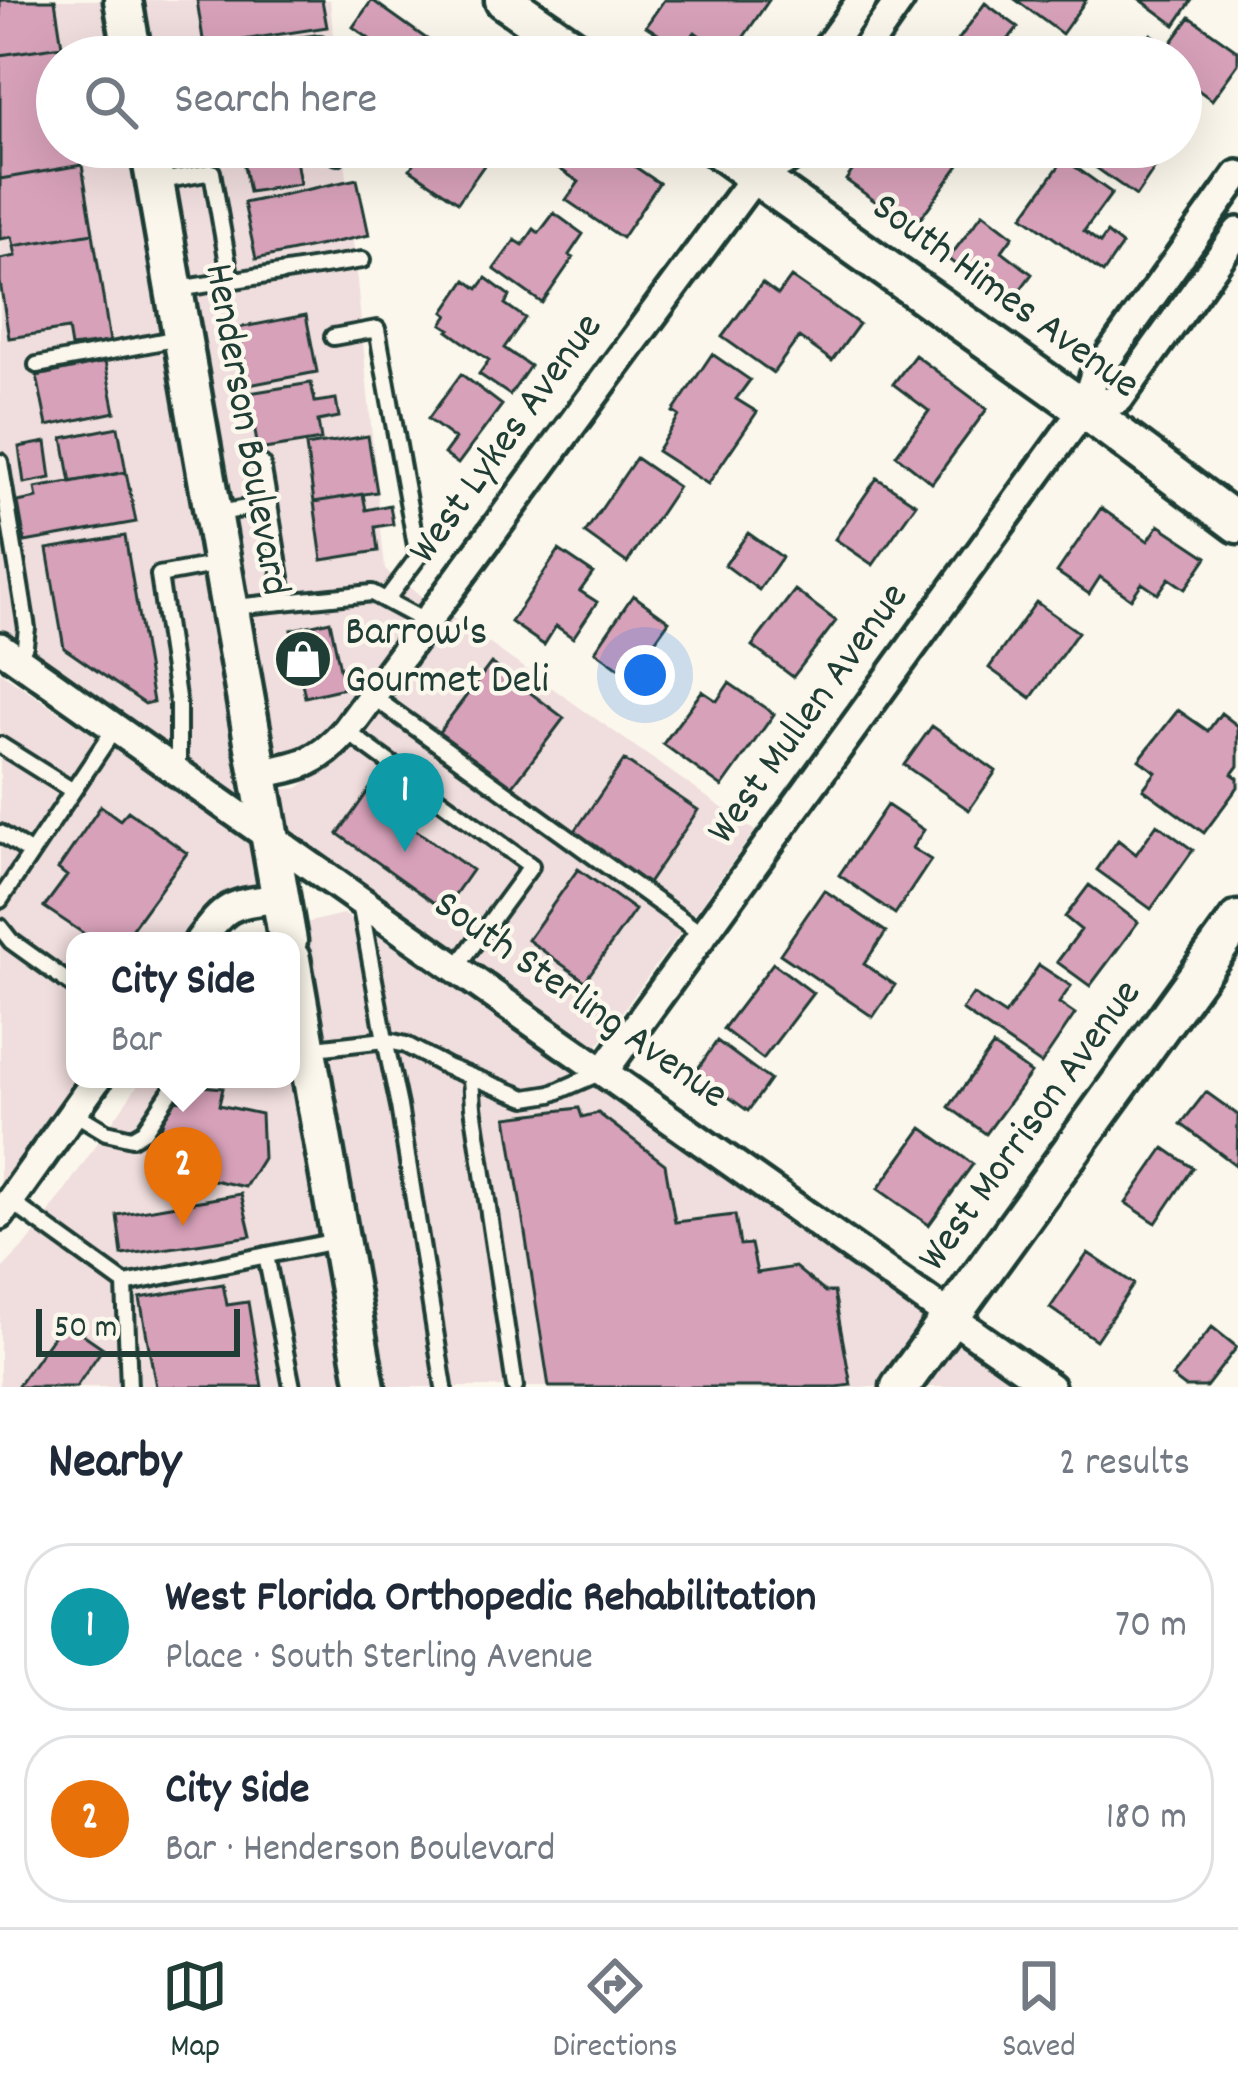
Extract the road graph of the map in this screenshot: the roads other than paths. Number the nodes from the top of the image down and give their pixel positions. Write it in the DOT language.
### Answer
graph roads {
  1 [pos="123,0"];
  2 [pos="504,0"];
  3 [pos="862,0"];
  4 [pos="900,0"];
  5 [pos="129,36"];
  6 [pos="556,36"];
  7 [pos="836,36"];
  8 [pos="875,36"];
  9 [pos="153,168"];
  10 [pos="178,168"];
  11 [pos="753,168"];
  12 [pos="767,168"];
  13 [pos="1238,175"];
  14 [pos="1238,232"];
  15 [pos="362,260"];
  16 [pos="231,281"];
  17 [pos="174,290"];
  18 [pos="333,337"];
  19 [pos="182,338"];
  20 [pos="37,365"];
  21 [pos="1084,409"];
  22 [pos="0,461"];
  23 [pos="262,464"];
  24 [pos="269,504"];
  25 [pos="214,514"];
  26 [pos="1238,524"];
  27 [pos="7,551"];
  28 [pos="222,563"];
  29 [pos="386,600"];
  30 [pos="285,602"];
  31 [pos="230,608"];
  32 [pos="420,630"];
  33 [pos="9,653"];
  34 [pos="372,696"];
  35 [pos="115,728"];
  36 [pos="346,730"];
  37 [pos="0,745"];
  38 [pos="178,771"];
  39 [pos="258,774"];
  40 [pos="73,791"];
  41 [pos="0,833"];
  42 [pos="269,836"];
  43 [pos="31,853"];
  44 [pos="280,898"];
  45 [pos="359,899"];
  46 [pos="0,900"];
  47 [pos="1238,920"];
  48 [pos="0,927"];
  49 [pos="206,932"];
  50 [pos="286,932"];
  51 [pos="703,935"];
  52 [pos="457,967"];
  53 [pos="66,981"];
  54 [pos="300,1013"];
  55 [pos="385,1040"];
  56 [pos="308,1049"];
  57 [pos="604,1071"];
  58 [pos="471,1078"];
  59 [pos="90,1088"];
  60 [pos="173,1088"];
  61 [pos="73,1112"];
  62 [pos="5,1208"];
  63 [pos="341,1240"];
  64 [pos="266,1255"];
  65 [pos="125,1284"];
  66 [pos="950,1316"];
  67 [pos="129,1387"];
  68 [pos="292,1387"];
  69 [pos="366,1387"];
  70 [pos="444,1387"];
  71 [pos="515,1387"];
  72 [pos="900,1387"];
  73 [pos="1050,1387"];
  1 -- 5 [label="street"];
  2 -- 6 [label="street"];
  3 -- 7 [label="street"];
  4 -- 8 [label="street"];
  9 -- 17 [label="street, Henderson Boulevard"];
  10 -- 16 [label="lane"];
  11 -- 32 [label="street, West Lykes Avenue"];
  12 -- 21 [label="street, South Himes Avenue"];
  13 -- 21 [label="street, West Mullen Avenue"];
  14 -- 21 [label="street, West Mullen Avenue"];
  15 -- 16 [label="lane"];
  16 -- 17 [label="lane"];
  17 -- 19 [label="street, Henderson Boulevard"];
  18 -- 29 [label="lane"];
  19 -- 20 [label="lane"];
  19 -- 25 [label="street, Henderson Boulevard"];
  21 -- 26 [label="street, South Himes Avenue"];
  21 -- 51 [label="street, West Mullen Avenue"];
  22 -- 27 [label="lane"];
  23 -- 24 [label="lane"];
  24 -- 25 [label="lane"];
  24 -- 30 [label="lane"];
  25 -- 28 [label="street, Henderson Boulevard"];
  27 -- 33 [label="lane"];
  28 -- 31 [label="street, Henderson Boulevard"];
  28 -- 38 [label="lane"];
  29 -- 30 [label="lane"];
  29 -- 32 [label="lane"];
  30 -- 31 [label="lane"];
  31 -- 39 [label="street, Henderson Boulevard"];
  32 -- 34 [label="street, West Lykes Avenue"];
  33 -- 35 [label="street, South Sterling Avenue"];
  34 -- 36 [label="street, West Lykes Avenue"];
  34 -- 51 [label="lane"];
  35 -- 38 [label="street, South Sterling Avenue"];
  35 -- 40 [label="lane"];
  36 -- 39 [label="street, West Lykes Avenue"];
  36 -- 52 [label="lane"];
  37 -- 40 [label="lane"];
  38 -- 42 [label="street, South Sterling Avenue"];
  39 -- 42 [label="street, Henderson Boulevard"];
  40 -- 43 [label="lane"];
  41 -- 43 [label="lane"];
  42 -- 44 [label="street, Henderson Boulevard"];
  42 -- 45 [label="street, South Sterling Avenue"];
  43 -- 46 [label="lane"];
  44 -- 49 [label="street"];
  44 -- 50 [label="street, Henderson Boulevard"];
  45 -- 52 [label="street, South Sterling Avenue"];
  45 -- 55 [label="lane"];
  47 -- 66 [label="street, West Morrison Avenue"];
  48 -- 53 [label="lane"];
  51 -- 57 [label="street, West Mullen Avenue"];
  52 -- 57 [label="street, South Sterling Avenue"];
  54 -- 56 [label="street"];
  55 -- 56 [label="lane"];
  55 -- 58 [label="lane"];
  55 -- 70 [label="lane"];
  56 -- 63 [label="street"];
  57 -- 58 [label="lane"];
  57 -- 66 [label="street, South Sterling Avenue"];
  58 -- 71 [label="lane"];
  59 -- 61 [label="street"];
  60 -- 61 [label="lane"];
  61 -- 62 [label="street"];
  62 -- 65 [label="lane"];
  63 -- 64 [label="lane"];
  63 -- 69 [label="street"];
  64 -- 65 [label="lane"];
  64 -- 68 [label="lane"];
  65 -- 67 [label="lane"];
  66 -- 72 [label="street, West Morrison Avenue"];
  66 -- 73 [label="street, South Sterling Avenue"];
}
